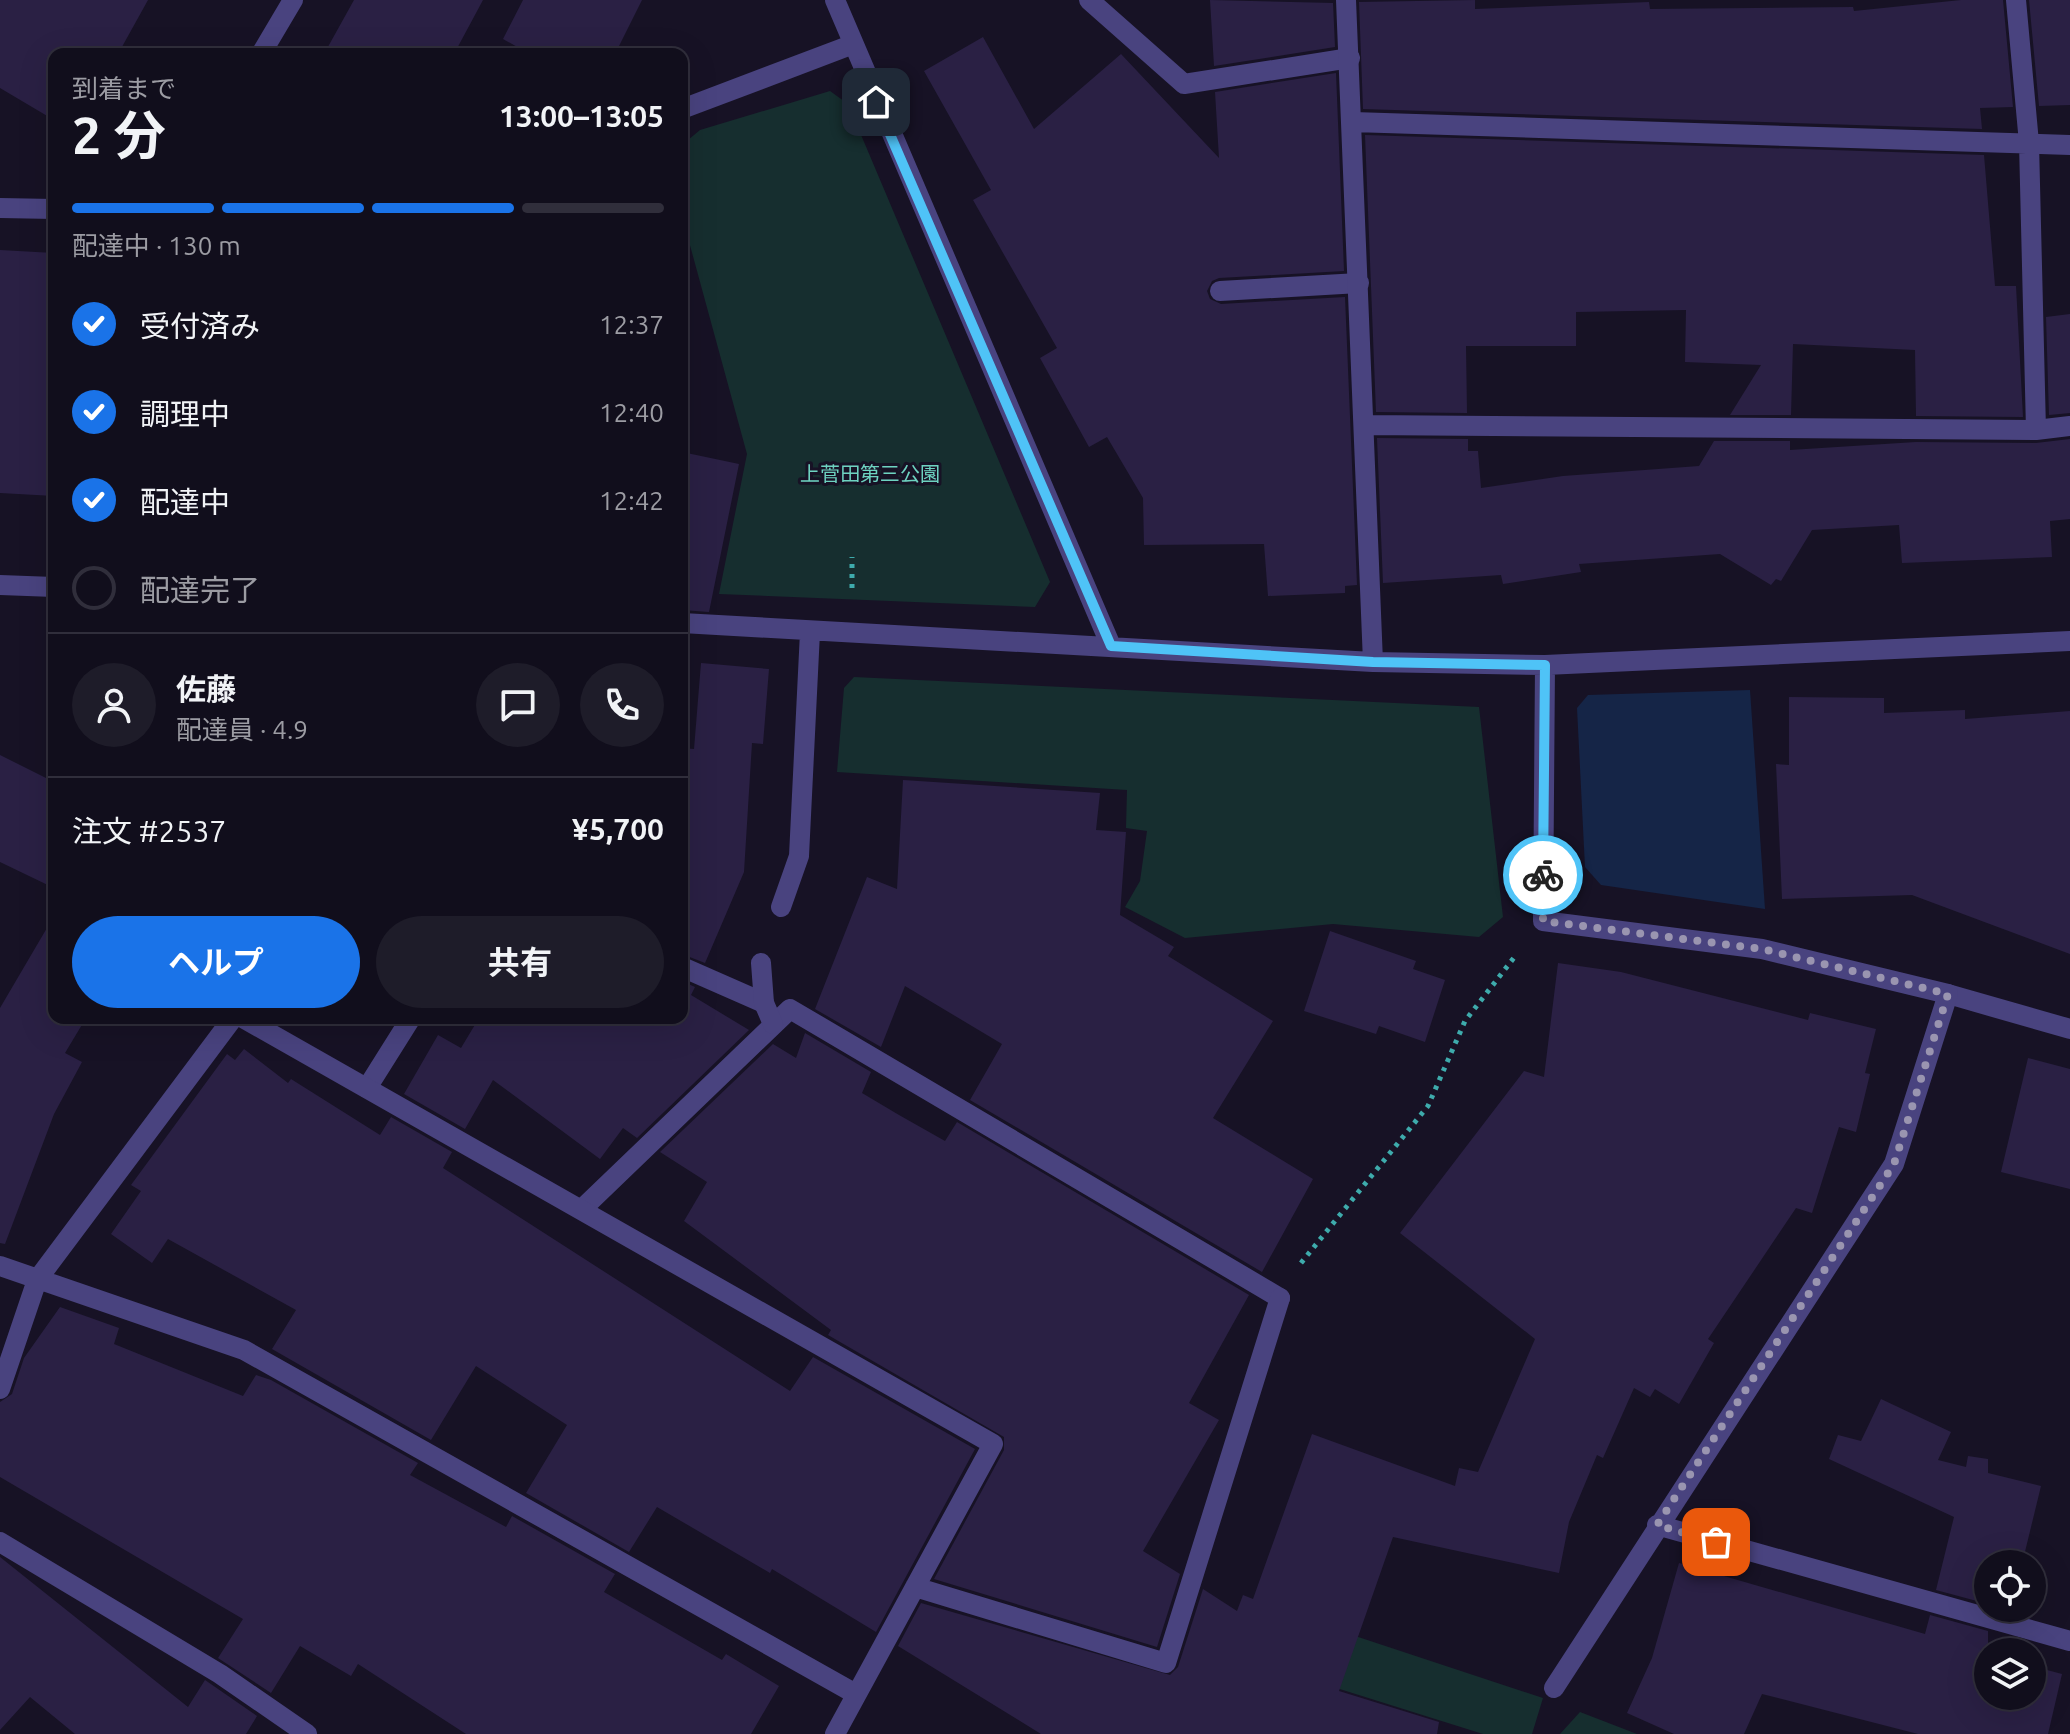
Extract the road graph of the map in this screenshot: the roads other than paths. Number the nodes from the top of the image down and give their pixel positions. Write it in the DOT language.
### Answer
graph roads {
  1 [pos="293,0"];
  2 [pos="835,0"];
  3 [pos="1089,0"];
  4 [pos="1346,0"];
  5 [pos="2016,0"];
  6 [pos="851,45"];
  7 [pos="265,48"];
  8 [pos="1350,58"];
  9 [pos="688,107"];
  10 [pos="1353,122"];
  11 [pos="2029,143"];
  12 [pos="2070,145"];
  13 [pos="0,208"];
  14 [pos="48,209"];
  15 [pos="1359,283"];
  16 [pos="1220,291"];
  17 [pos="1364,425"];
  18 [pos="2070,426"];
  19 [pos="2036,430"];
  20 [pos="0,585"];
  21 [pos="48,587"];
  22 [pos="688,623"];
  23 [pos="810,632"];
  24 [pos="2070,641"];
  25 [pos="1111,646"];
  26 [pos="1373,662"];
  27 [pos="1545,665"];
  28 [pos="781,907"];
  29 [pos="761,963"];
  30 [pos="688,970"];
  31 [pos="1948,994"];
  32 [pos="764,1003"];
  33 [pos="237,1024"];
  34 [pos="253,1024"];
  35 [pos="407,1024"];
  36 [pos="773,1024"];
  37 [pos="2070,1029"];
  38 [pos="367,1088"];
  39 [pos="582,1209"];
  40 [pos="0,1266"];
  41 [pos="37,1280"];
  42 [pos="0,1389"];
  43 [pos="1657,1525"];
  44 [pos="0,1542"];
  45 [pos="915,1587"];
  46 [pos="2070,1641"];
  47 [pos="1554,1688"];
  48 [pos="854,1693"];
  49 [pos="307,1734"];
  50 [pos="835,1734"];
  1 -- 7 [label="street"];
  2 -- 6 [label="street"];
  3 -- 8 [label="street"];
  4 -- 8 [label="street"];
  5 -- 11 [label="street"];
  6 -- 9 [label="street"];
  6 -- 25 [label="street"];
  8 -- 10 [label="street"];
  10 -- 11 [label="street"];
  10 -- 15 [label="street"];
  11 -- 12 [label="street"];
  11 -- 19 [label="street"];
  13 -- 14 [label="street"];
  15 -- 16 [label="street"];
  15 -- 17 [label="street"];
  17 -- 19 [label="street"];
  17 -- 26 [label="street"];
  18 -- 19 [label="street"];
  20 -- 21 [label="street"];
  22 -- 23 [label="street"];
  23 -- 25 [label="street"];
  23 -- 28 [label="street"];
  24 -- 27 [label="street"];
  25 -- 26 [label="street"];
  26 -- 27 [label="street"];
  27 -- 31 [label="street"];
  29 -- 32 [label="street"];
  30 -- 32 [label="street"];
  31 -- 37 [label="street"];
  31 -- 43 [label="street"];
  32 -- 36 [label="street"];
  33 -- 41 [label="street"];
  34 -- 38 [label="street"];
  35 -- 38 [label="street"];
  36 -- 39 [label="street"];
  36 -- 45 [label="street"];
  38 -- 39 [label="street"];
  39 -- 45 [label="street"];
  40 -- 41 [label="street"];
  41 -- 42 [label="street"];
  41 -- 48 [label="street"];
  43 -- 46 [label="street"];
  43 -- 47 [label="street"];
  44 -- 49 [label="street"];
  45 -- 48 [label="street"];
  48 -- 50 [label="street"];
}
